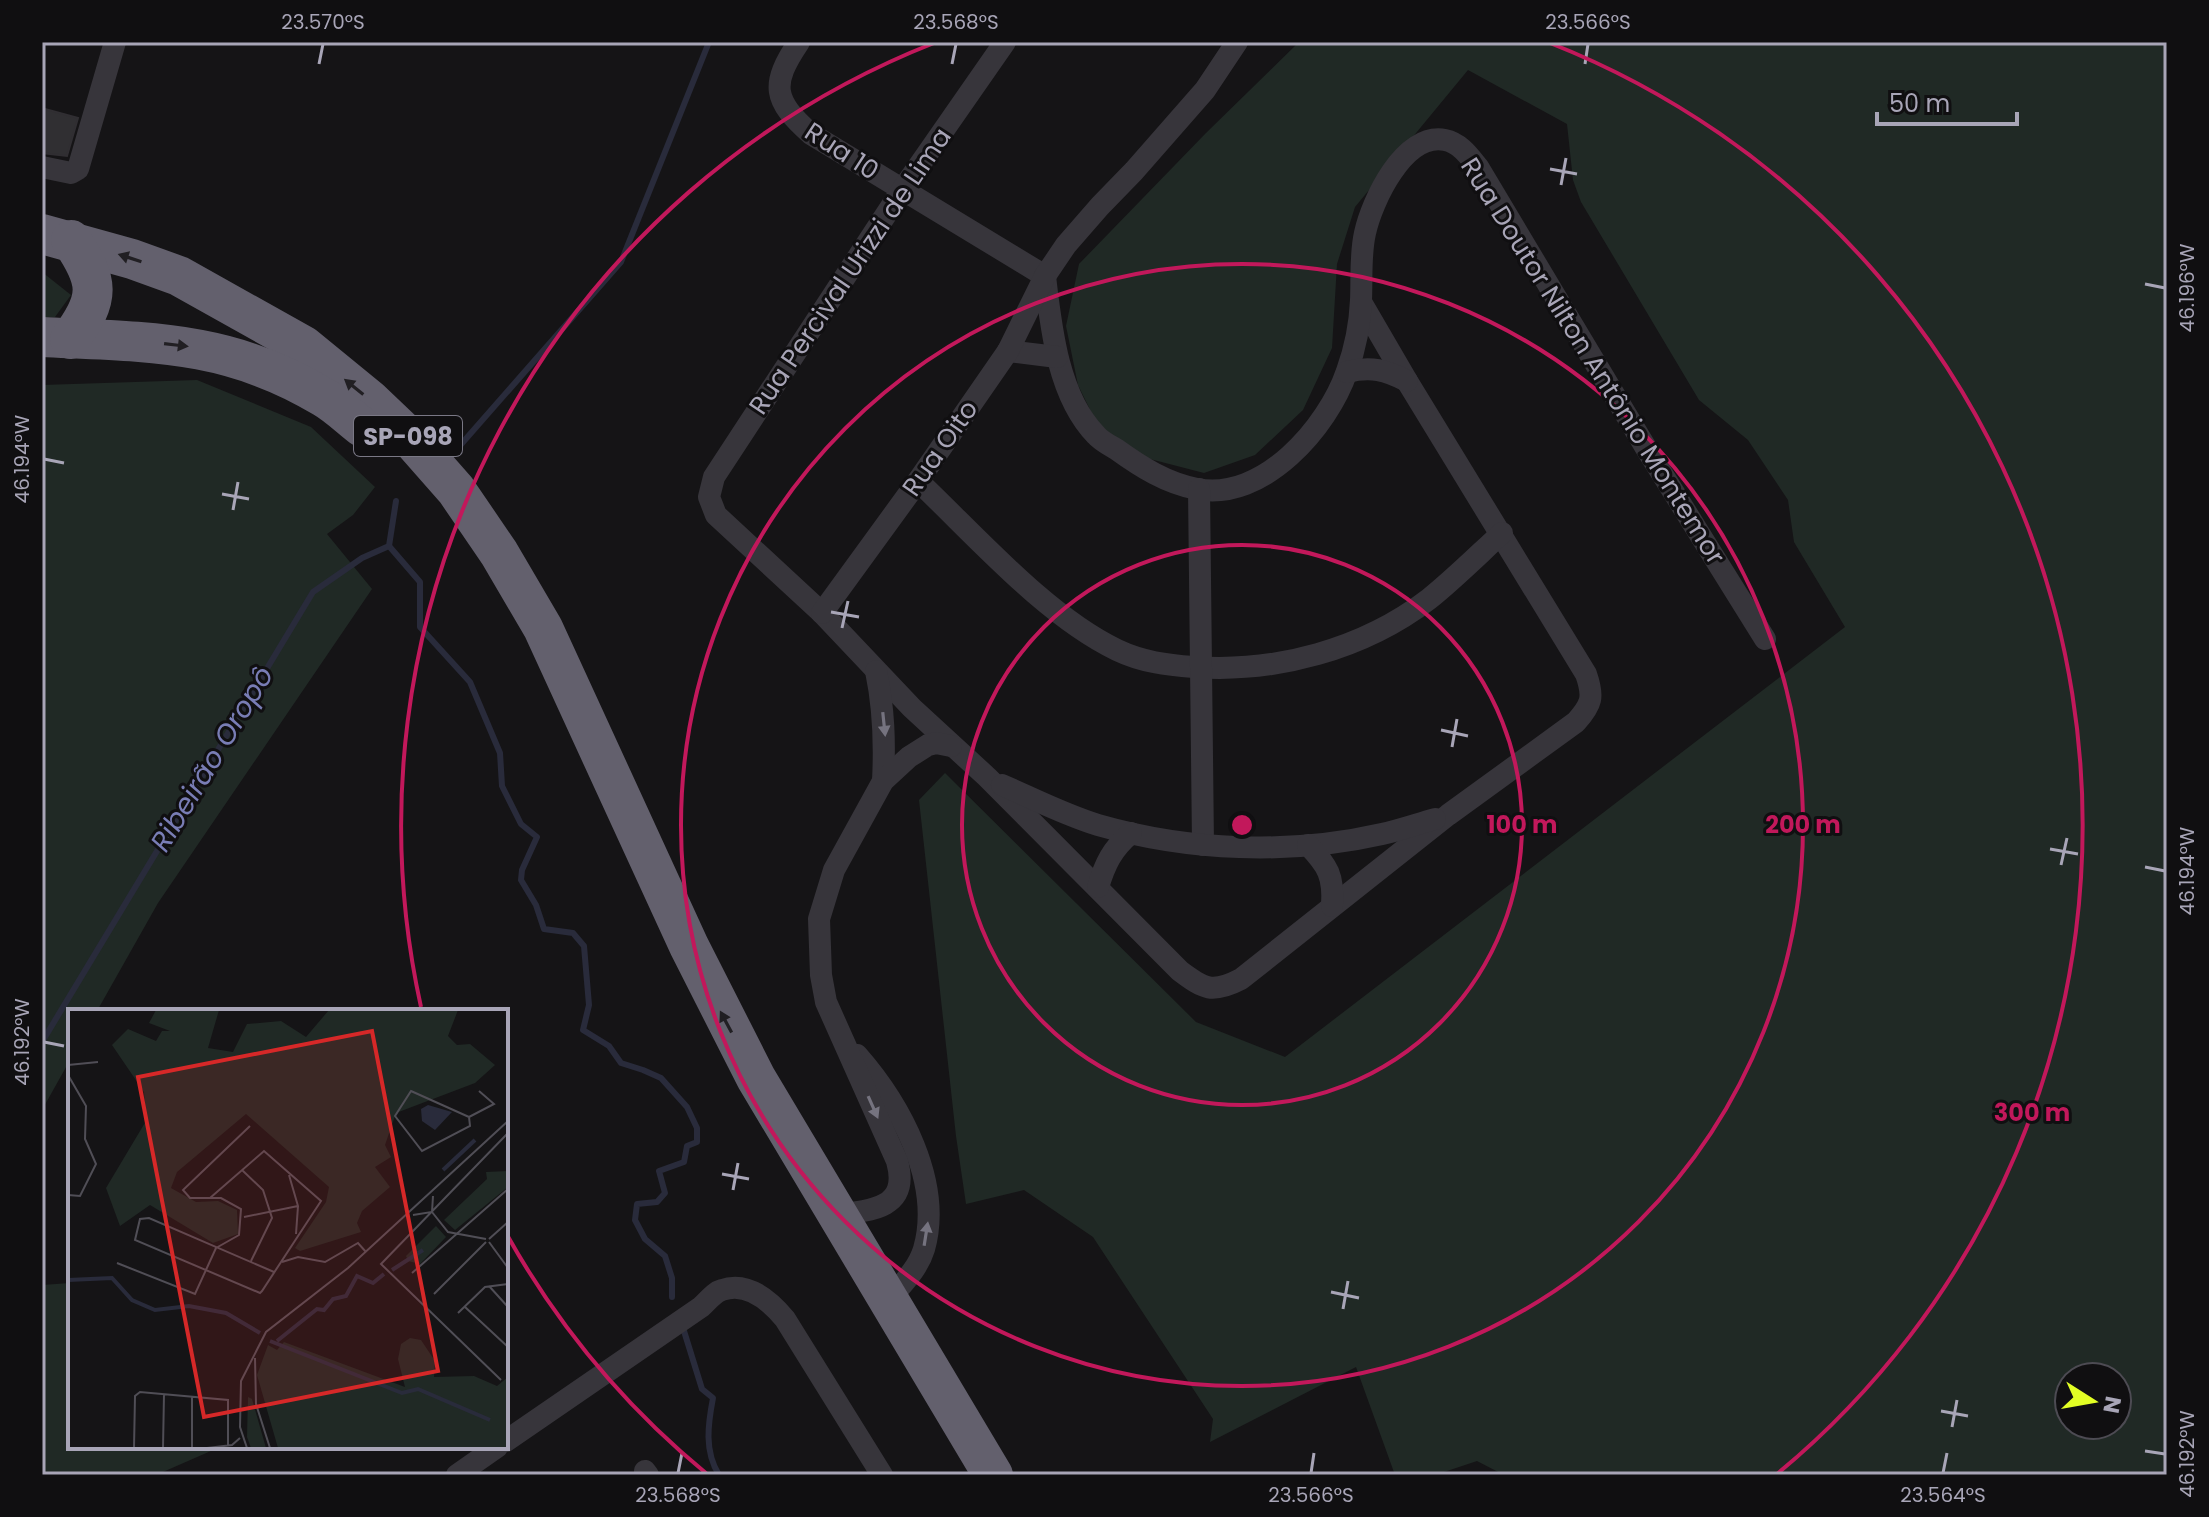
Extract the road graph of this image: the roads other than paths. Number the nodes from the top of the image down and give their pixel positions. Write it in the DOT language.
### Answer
graph roads {
  1 [pos="115,42"];
  2 [pos="799,42"];
  3 [pos="1005,42"];
  4 [pos="1237,42"];
  5 [pos="42,167"];
  6 [pos="902,190"];
  7 [pos="56,237"];
  8 [pos="1045,276"];
  9 [pos="1361,302"];
  10 [pos="56,338"];
  11 [pos="1008,351"];
  12 [pos="1057,357"];
  13 [pos="1347,372"];
  14 [pos="1407,381"];
  15 [pos="918,481"];
  16 [pos="1199,489"];
  17 [pos="1502,533"];
  18 [pos="822,613"];
  19 [pos="1765,639"];
  20 [pos="1202,668"];
  21 [pos="875,669"];
  22 [pos="951,746"];
  23 [pos="987,777"];
  24 [pos="883,781"];
  25 [pos="1448,815"];
  26 [pos="1131,833"];
  27 [pos="1203,845"];
  28 [pos="1308,845"];
  29 [pos="1098,887"];
  30 [pos="1332,906"];
  31 [pos="841,1036"];
  32 [pos="837,1214"];
  33 [pos="889,1300"];
  34 [pos="508,1440"];
  35 [pos="494,1449"];
  36 [pos="457,1475"];
  37 [pos="882,1475"];
  38 [pos="964,1475"];
  39 [pos="993,1475"];
  1 -- 5 [label="street"];
  2 -- 6 [label="street, Rua 10"];
  3 -- 6 [label="street, Rua Percival Urizzi de Lima"];
  4 -- 8 [label="street"];
  6 -- 8 [label="street, Rua 10"];
  6 -- 18 [label="street, Rua Percival Urizzi de Lima"];
  7 -- 10 [label="highway"];
  32 -- 7 [label="highway, SP-098, one-way"];
  8 -- 11 [label="street, Rua Oito"];
  8 -- 12 [label="street, Rua Doutor Nilton Antônio Montemor"];
  9 -- 13 [label="street, Rua Doutor Nilton Antônio Montemor"];
  9 -- 14 [label="street"];
  9 -- 19 [label="street, Rua Doutor Nilton Antônio Montemor"];
  10 -- 38 [label="highway, SP-098, one-way"];
  11 -- 12 [label="street"];
  11 -- 15 [label="street, Rua Oito"];
  12 -- 16 [label="street, Rua Doutor Nilton Antônio Montemor"];
  13 -- 14 [label="street"];
  13 -- 16 [label="street, Rua Doutor Nilton Antônio Montemor"];
  14 -- 17 [label="street"];
  15 -- 18 [label="street, Rua Oito"];
  15 -- 20 [label="street"];
  16 -- 20 [label="street"];
  17 -- 20 [label="street"];
  17 -- 25 [label="street"];
  18 -- 21 [label="street"];
  20 -- 27 [label="street"];
  21 -- 22 [label="street"];
  21 -- 24 [label="street, one-way"];
  22 -- 23 [label="street"];
  22 -- 24 [label="street"];
  23 -- 26 [label="street"];
  23 -- 29 [label="street"];
  24 -- 31 [label="street"];
  25 -- 28 [label="street"];
  25 -- 30 [label="street"];
  26 -- 27 [label="street"];
  26 -- 29 [label="street"];
  27 -- 28 [label="street"];
  28 -- 30 [label="street"];
  29 -- 30 [label="street"];
  31 -- 32 [label="street, one-way"];
  33 -- 31 [label="street, one-way"];
  32 -- 33 [label="highway, SP-098"];
  33 -- 39 [label="highway, SP-098"];
  34 -- 37 [label="street"];
  35 -- 36 [label="street"];
}
